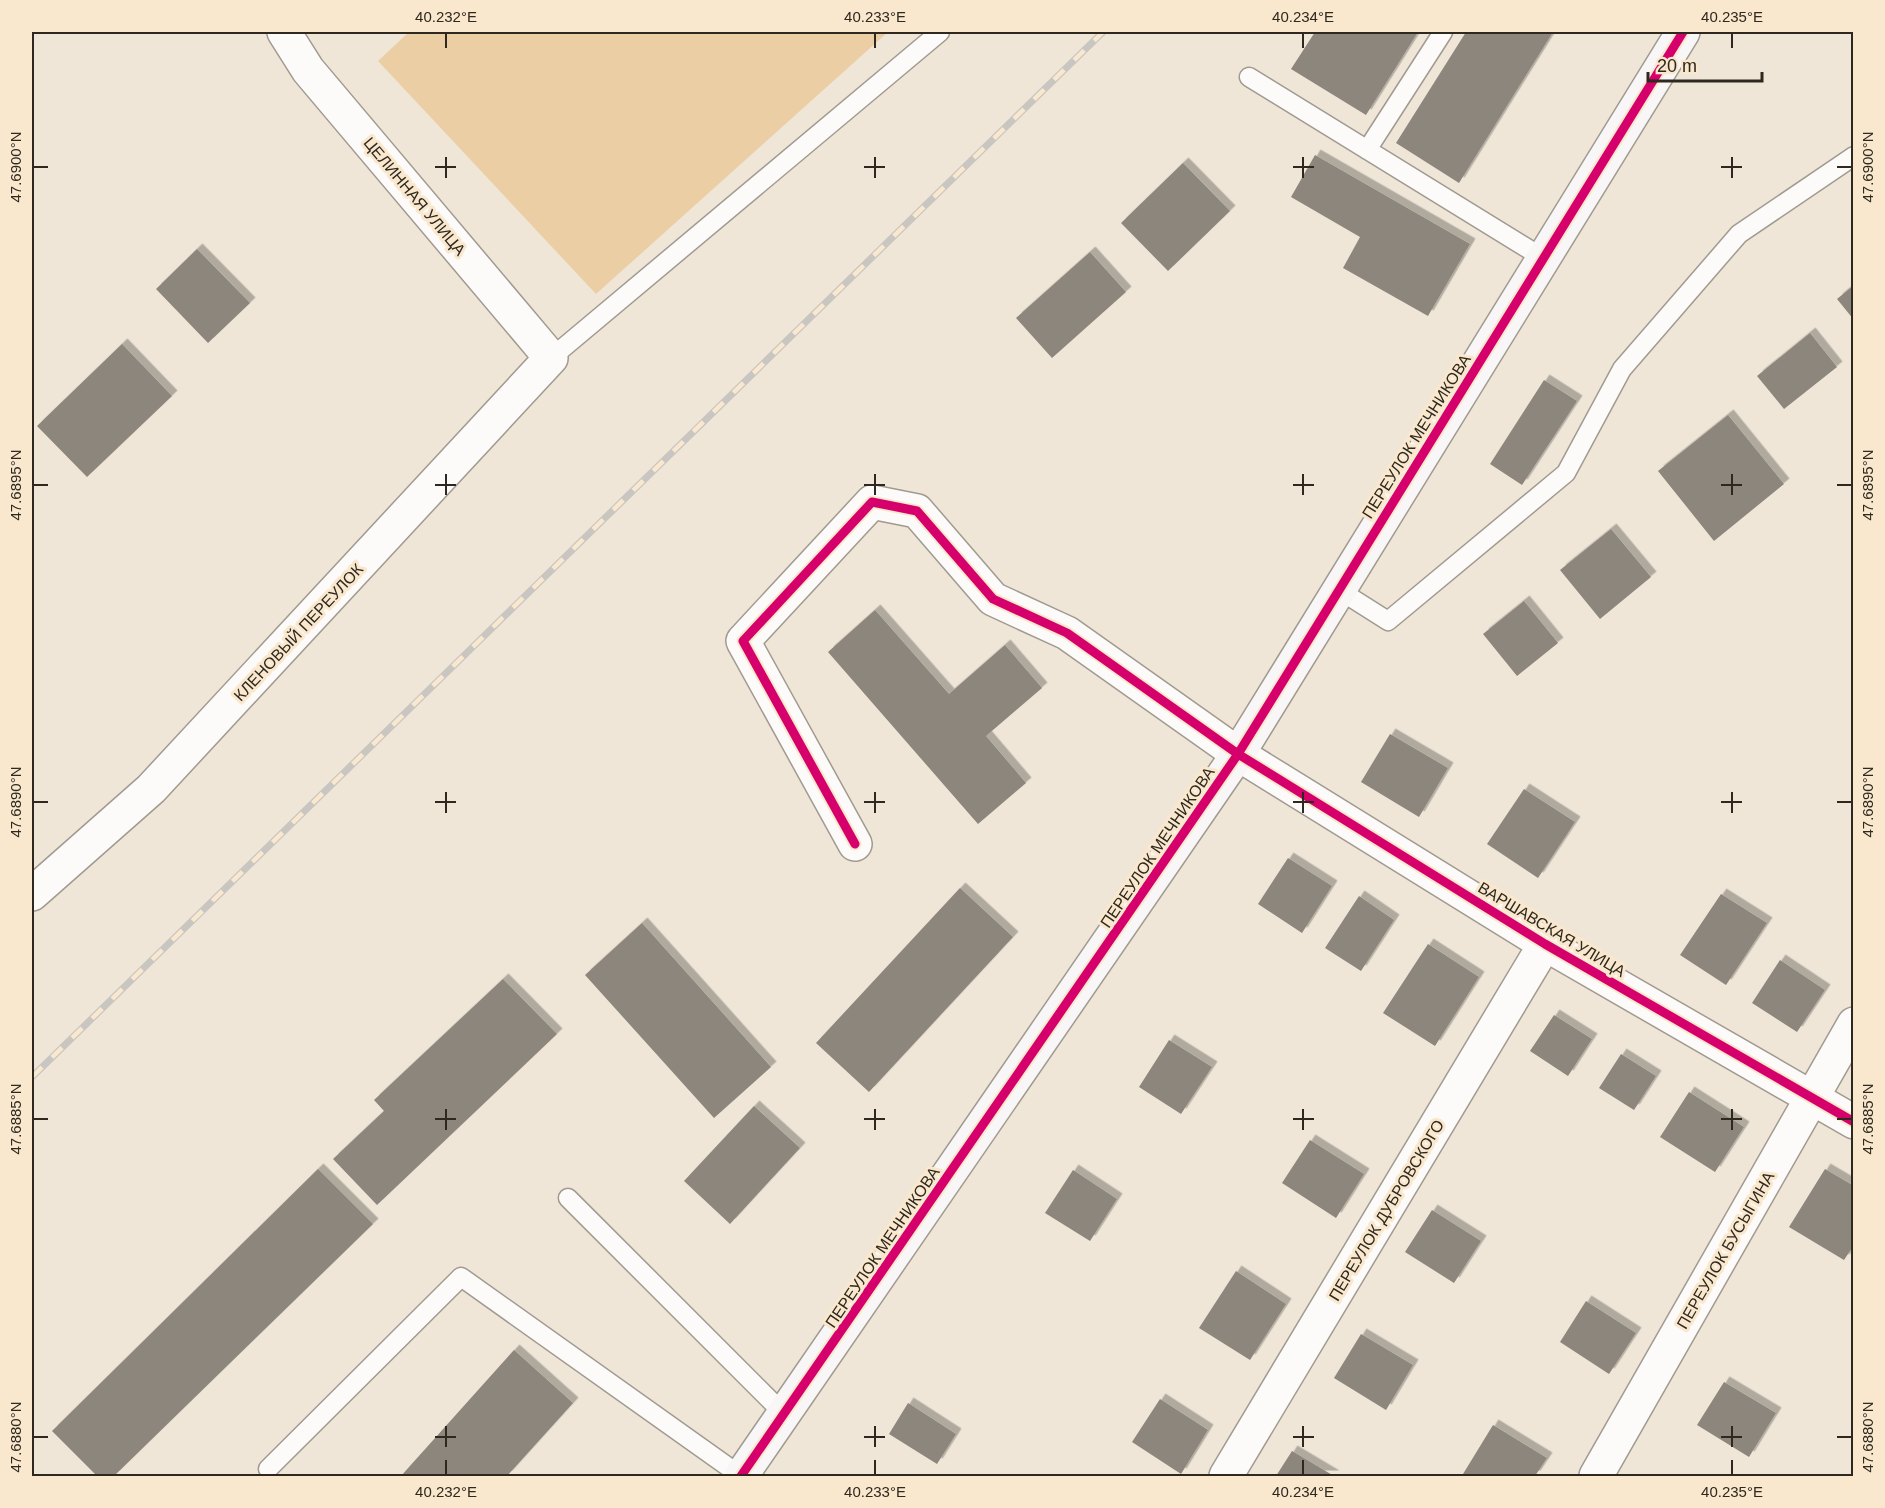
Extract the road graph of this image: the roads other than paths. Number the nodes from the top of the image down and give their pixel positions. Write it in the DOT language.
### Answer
graph roads {
  1 [pos="284,32"];
  2 [pos="940,32"];
  3 [pos="1443,32"];
  4 [pos="1683,32"];
  5 [pos="1249,76"];
  6 [pos="1367,150"];
  7 [pos="1854,156"];
  8 [pos="1543,258"];
  9 [pos="551,358"];
  10 [pos="1339,590"];
  11 [pos="1238,754"];
  12 [pos="855,844"];
  13 [pos="32,894"];
  14 [pos="1545,944"];
  15 [pos="1854,1024"];
  16 [pos="1811,1099"];
  17 [pos="1854,1122"];
  18 [pos="568,1198"];
  19 [pos="784,1415"];
  20 [pos="268,1469"];
  21 [pos="741,1476"];
  22 [pos="1226,1476"];
  23 [pos="1596,1476"];
  1 -- 9 [label="street, ЦЕЛИННАЯ УЛИЦА"];
  2 -- 9 [label="lane"];
  3 -- 6 [label="lane"];
  4 -- 8 [label="street, ПЕРЕУЛОК МЕЧНИКОВА"];
  5 -- 6 [label="lane"];
  6 -- 8 [label="lane"];
  7 -- 10 [label="lane"];
  8 -- 10 [label="street, ПЕРЕУЛОК МЕЧНИКОВА"];
  9 -- 13 [label="street, КЛЕНОВЫЙ ПЕРЕУЛОК"];
  10 -- 11 [label="street, ПЕРЕУЛОК МЕЧНИКОВА"];
  11 -- 12 [label="street, ВАРШАВСКАЯ УЛИЦА"];
  11 -- 14 [label="street, ВАРШАВСКАЯ УЛИЦА"];
  11 -- 19 [label="street, ПЕРЕУЛОК МЕЧНИКОВА"];
  14 -- 16 [label="street, ВАРШАВСКАЯ УЛИЦА"];
  14 -- 22 [label="street, ПЕРЕУЛОК ДУБРОВСКОГО"];
  15 -- 16 [label="street, ПЕРЕУЛОК БУСЫГИНА"];
  16 -- 17 [label="street, ВАРШАВСКАЯ УЛИЦА"];
  16 -- 23 [label="street, ПЕРЕУЛОК БУСЫГИНА"];
  18 -- 19 [label="lane"];
  19 -- 21 [label="street, ПЕРЕУЛОК МЕЧНИКОВА"];
  20 -- 21 [label="lane"];
}
